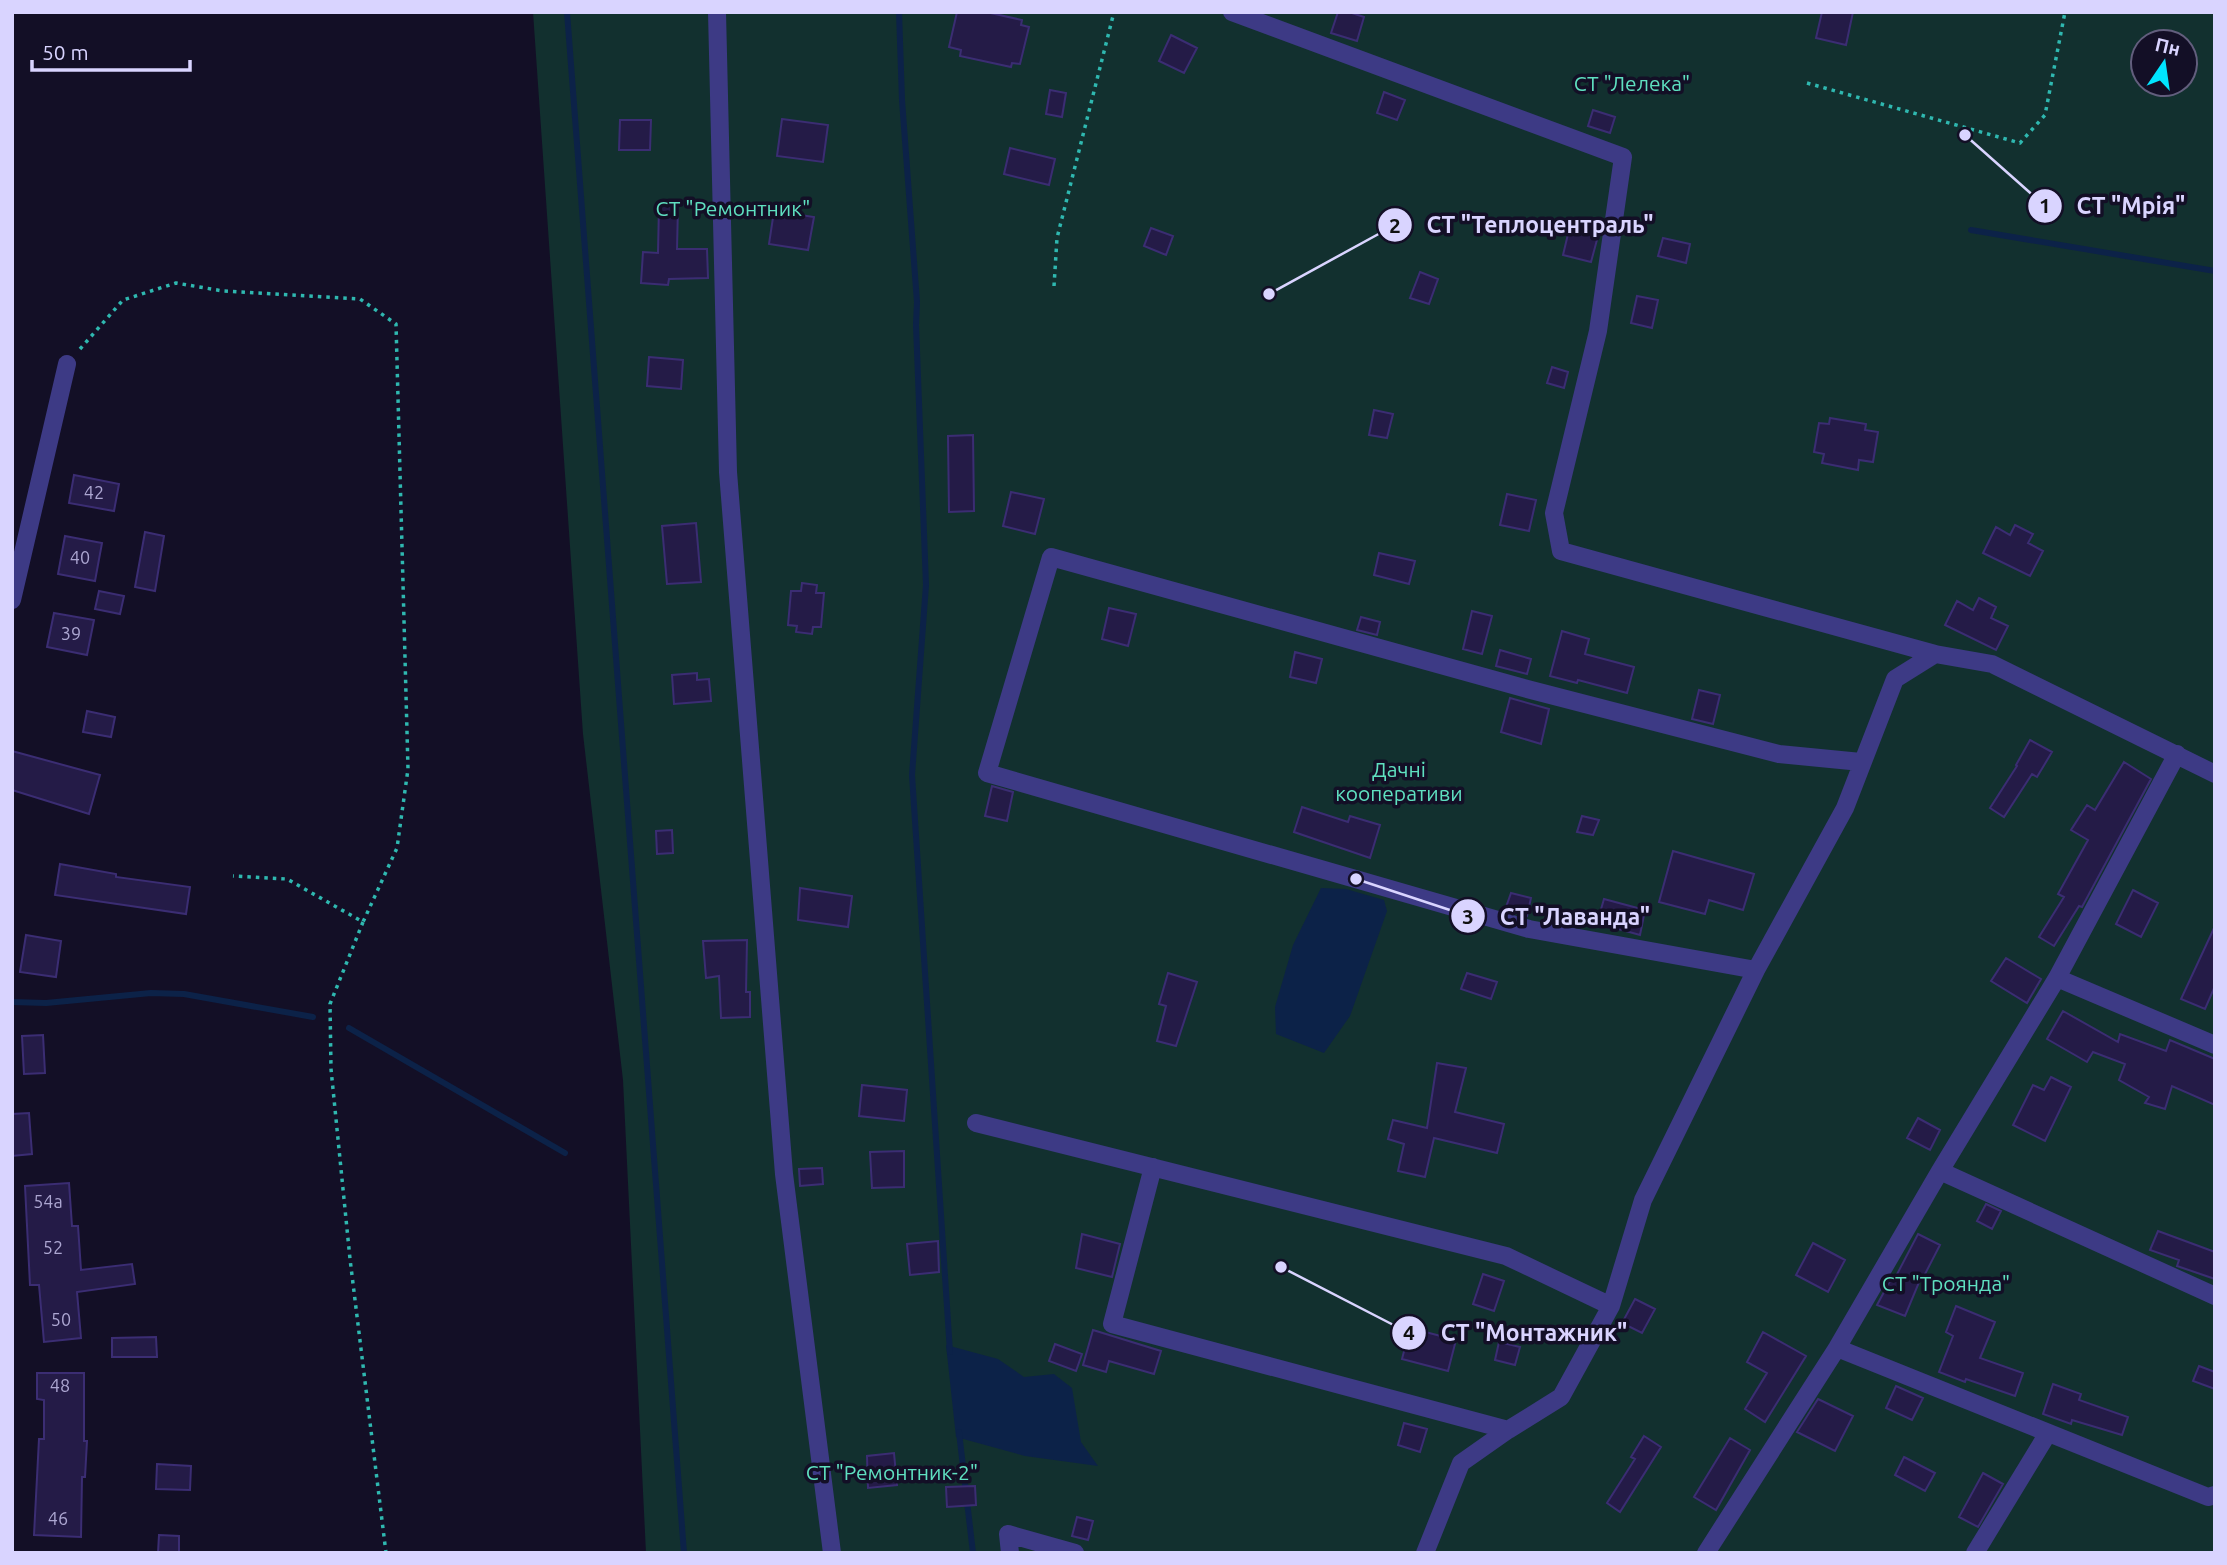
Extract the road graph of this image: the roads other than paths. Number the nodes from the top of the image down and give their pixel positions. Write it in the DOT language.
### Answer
graph roads {
  1 [pos="717,12"];
  2 [pos="1232,12"];
  3 [pos="67,364"];
  4 [pos="12,600"];
  5 [pos="1935,654"];
  6 [pos="2177,754"];
  7 [pos="1861,762"];
  8 [pos="2215,774"];
  9 [pos="1756,970"];
  10 [pos="2057,978"];
  11 [pos="2215,1045"];
  12 [pos="976,1123"];
  13 [pos="1153,1167"];
  14 [pos="1940,1171"];
  15 [pos="2215,1296"];
  16 [pos="1612,1306"];
  17 [pos="1837,1348"];
  18 [pos="1508,1430"];
  19 [pos="2048,1433"];
  20 [pos="2215,1495"];
  21 [pos="832,1553"];
  22 [pos="1010,1553"];
  23 [pos="1075,1553"];
  24 [pos="1425,1553"];
  25 [pos="1706,1553"];
  26 [pos="1975,1553"];
  1 -- 21 [label="street"];
  2 -- 5 [label="street"];
  3 -- 4 [label="street"];
  5 -- 6 [label="street"];
  5 -- 7 [label="street"];
  6 -- 8 [label="street"];
  6 -- 10 [label="street"];
  7 -- 9 [label="street"];
  7 -- 9 [label="street"];
  9 -- 16 [label="street"];
  10 -- 11 [label="street"];
  10 -- 14 [label="street"];
  12 -- 13 [label="street"];
  13 -- 16 [label="street"];
  13 -- 18 [label="street"];
  14 -- 15 [label="street"];
  14 -- 17 [label="street"];
  16 -- 18 [label="street"];
  17 -- 19 [label="street"];
  17 -- 25 [label="street"];
  18 -- 24 [label="street"];
  19 -- 20 [label="street"];
  19 -- 26 [label="street"];
  22 -- 23 [label="street"];
}
